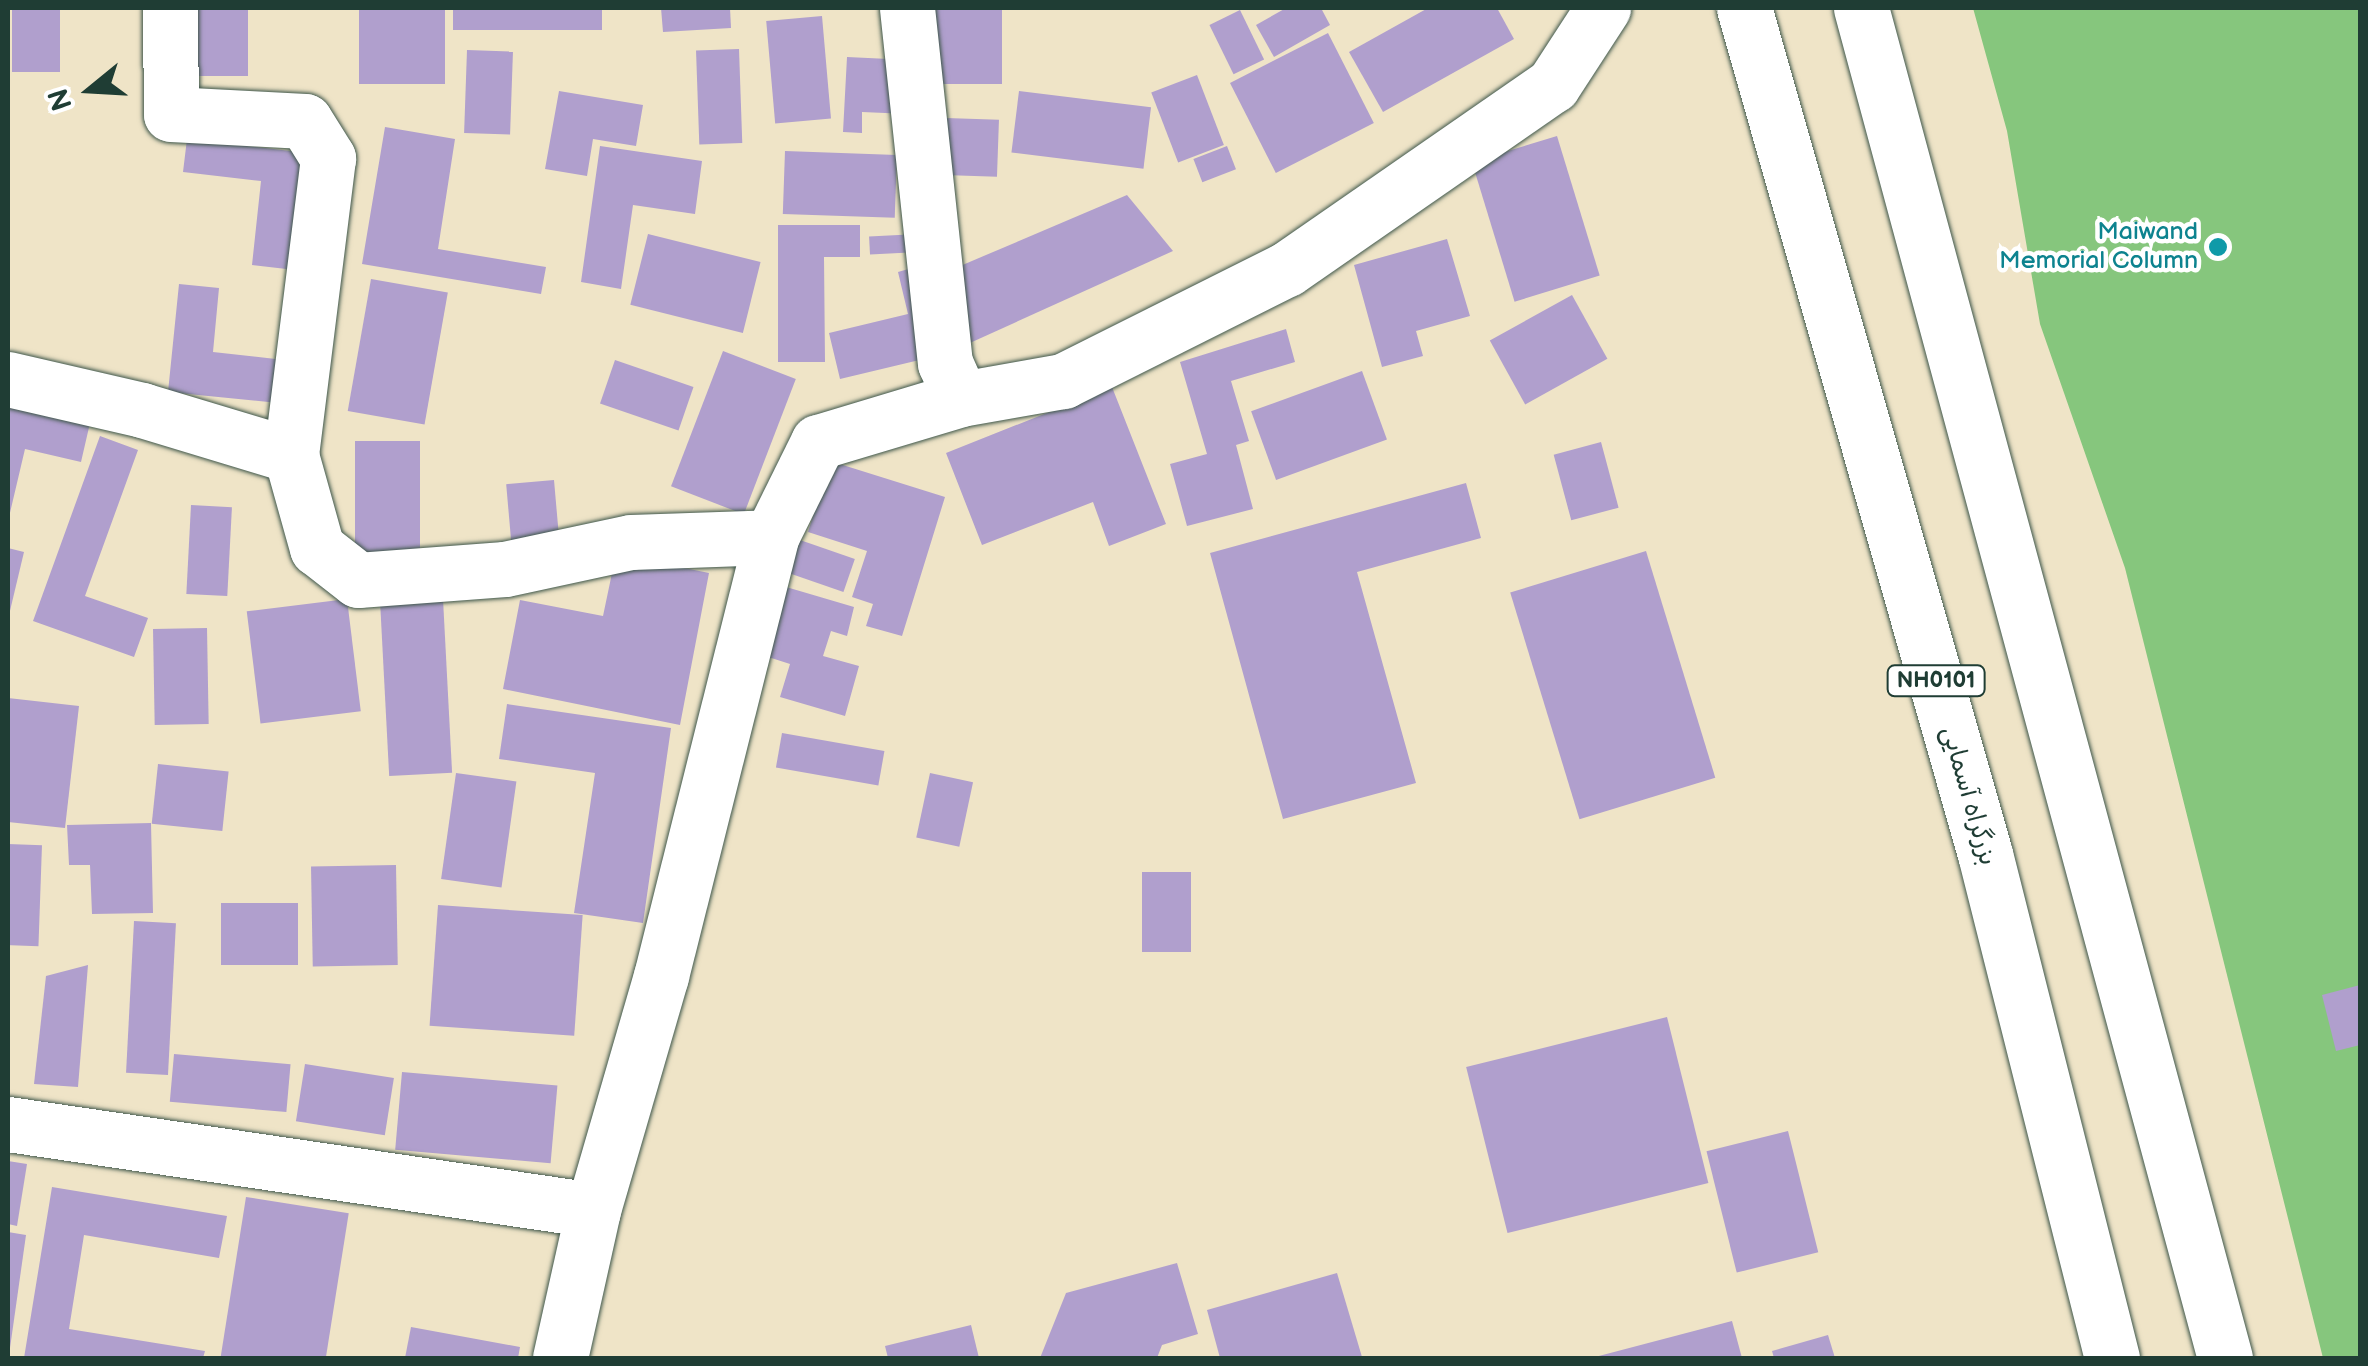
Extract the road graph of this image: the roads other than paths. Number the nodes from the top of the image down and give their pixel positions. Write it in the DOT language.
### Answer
graph roads {
  1 [pos="170,8"];
  2 [pos="907,8"];
  3 [pos="1744,8"];
  4 [pos="1861,8"];
  5 [pos="1584,17"];
  6 [pos="8,379"];
  7 [pos="960,399"];
  8 [pos="291,455"];
  9 [pos="771,537"];
  10 [pos="8,1124"];
  11 [pos="593,1210"];
  12 [pos="560,1358"];
  13 [pos="2112,1358"];
  14 [pos="2225,1358"];
  1 -- 8 [label="main road"];
  2 -- 7 [label="main road"];
  3 -- 13 [label="main road, بزرگراه آسمایی / NH0101"];
  4 -- 14 [label="main road"];
  5 -- 7 [label="main road"];
  6 -- 8 [label="main road"];
  7 -- 9 [label="main road"];
  8 -- 9 [label="main road"];
  9 -- 11 [label="main road"];
  10 -- 11 [label="main road"];
  11 -- 12 [label="main road"];
}
